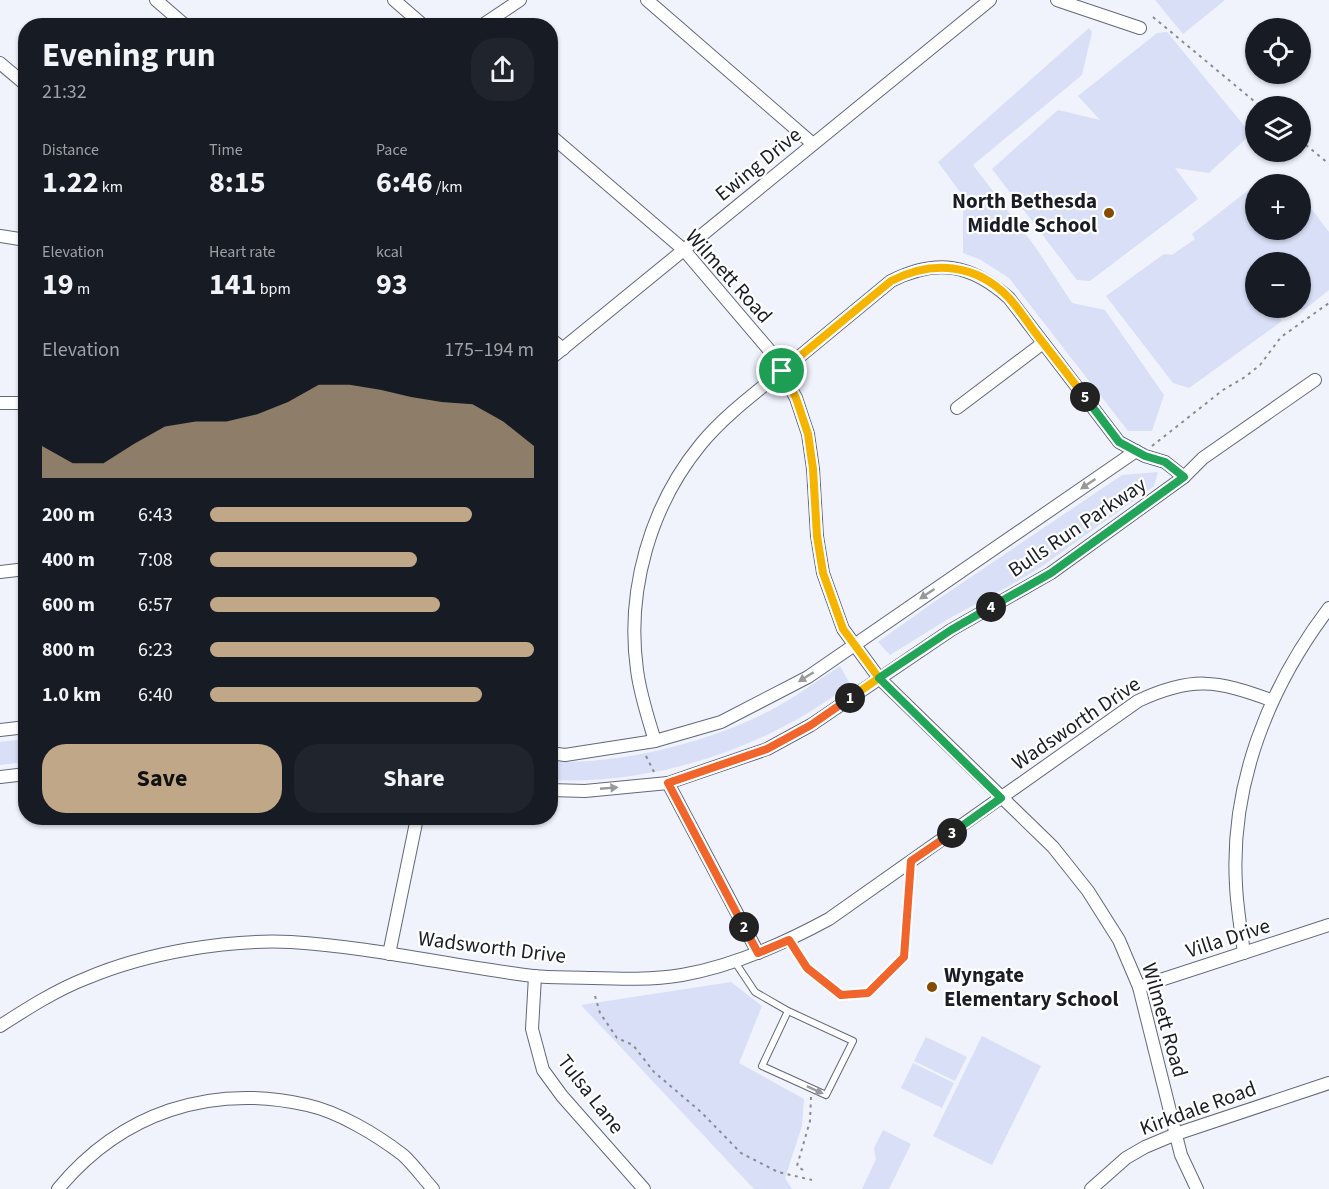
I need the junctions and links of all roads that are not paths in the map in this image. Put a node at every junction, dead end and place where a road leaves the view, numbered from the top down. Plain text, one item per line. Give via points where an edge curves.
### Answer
1 (156, 0) edge
2 (394, 0) edge
3 (520, 0) edge
4 (647, 0) edge
5 (990, 0) edge
6 (1057, 0) edge
7 (177, 18) edge
8 (415, 18) edge
9 (493, 18) edge
10 (1140, 28) dead end
11 (0, 63) edge
12 (18, 78) edge
13 (558, 142) edge
14 (813, 144) junction
15 (0, 236) edge
16 (18, 239) edge
17 (684, 250) junction
18 (1044, 343) junction
19 (558, 345) edge
20 (563, 349) junction
21 (558, 353) edge
22 (782, 371) junction
23 (1315, 380) dead end
24 (0, 403) edge
25 (18, 403) edge
26 (957, 408) dead end
27 (1141, 453) junction
28 (1184, 477) junction
29 (18, 570) edge
30 (0, 572) edge
31 (1329, 608) edge
32 (854, 644) junction
33 (879, 678) junction
34 (1271, 700) junction
35 (18, 728) edge
36 (0, 729) edge
37 (655, 741) junction
38 (558, 754) edge
39 (18, 775) edge
40 (0, 777) edge
41 (668, 783) junction
42 (558, 790) edge
43 (1001, 798) junction
44 (416, 825) edge
45 (911, 861) junction
46 (1329, 925) edge
47 (789, 940) junction
48 (758, 953) junction
49 (1244, 953) junction
50 (389, 954) junction
51 (735, 962) junction
52 (535, 976) junction
53 (1139, 987) junction
54 (788, 1011) junction
55 (0, 1026) edge
56 (1329, 1083) edge
57 (1176, 1134) junction
58 (58, 1189) edge
59 (433, 1189) edge
60 (644, 1189) edge
61 (1091, 1189) edge
62 (1197, 1189) edge

1 - 7 street
2 - 8 street
3 - 9 street
4 - 14 street
5 - 14 street, Ewing Drive
6 - 10 street
11 - 12 street
13 - 17 street, Wilmett Road
14 - 17 street, Ewing Drive
15 - 16 street
17 - 20 street, Ewing Drive
17 - 22 street, Wilmett Road via 770,351
18 - 22 street via 992,282 963,269 940,267 910,272 891,281
18 - 26 street
18 - 27 street via 1119,442
19 - 20 street
20 - 21 street, Ewing Drive
22 - 32 street, Wilmett Road via 808,434 823,573 843,629
22 - 37 street via 730,413 700,445 672,487 643,557 634,642 642,698
23 - 28 street, Bulls Run Parkway via 1203,458
24 - 25 street
27 - 28 street via 1165,462
27 -> 32 street, Bulls Run Parkway
28 - 33 street, Bulls Run Parkway via 1051,573 951,630
29 - 30 street
31 - 34 street via 1295,655
32 - 33 street, Wilmett Road
32 -> 37 street, Bulls Run Parkway via 808,677 722,722
33 - 41 street, Bulls Run Parkway via 811,725 767,749
33 - 43 street, Wilmett Road
34 - 43 street, Wadsworth Drive via 1215,683 1164,689 1138,701
34 - 49 street via 1250,758 1238,822 1236,884
35 - 36 street
37 - 38 street, Bulls Run Parkway
39 - 40 street
42 -> 41 street, Bulls Run Parkway
41 - 48 street
43 - 45 street, Wadsworth Drive
43 - 53 street, Wilmett Road via 1053,847 1088,891 1119,940
44 - 50 street
45 - 47 street, Wadsworth Drive via 829,919
45 - 47 lane via 904,957 868,993 841,995 807,968
46 - 49 street, Villa Drive
47 - 48 street, Wadsworth Drive
48 - 51 street, Wadsworth Drive
49 - 53 street, Villa Drive
50 - 52 street, Wadsworth Drive
50 - 55 street, Wadsworth Drive via 290,942 230,944 151,956 87,977
51 - 52 street, Wadsworth Drive via 642,980
51 - 54 lane via 755,992
52 - 60 street, Tulsa Lane via 532,1029 543,1070
53 - 57 street, Wilmett Road
54 -> 54 lane via 762,1066 826,1095 853,1041
56 - 57 street, Kirkdale Road
57 - 61 street, Kirkdale Road via 1126,1158
57 - 62 street, Wilmett Road
58 - 59 street via 77,1166 115,1136 174,1108 219,1098 270,1099 308,1105 354,1123 404,1156

